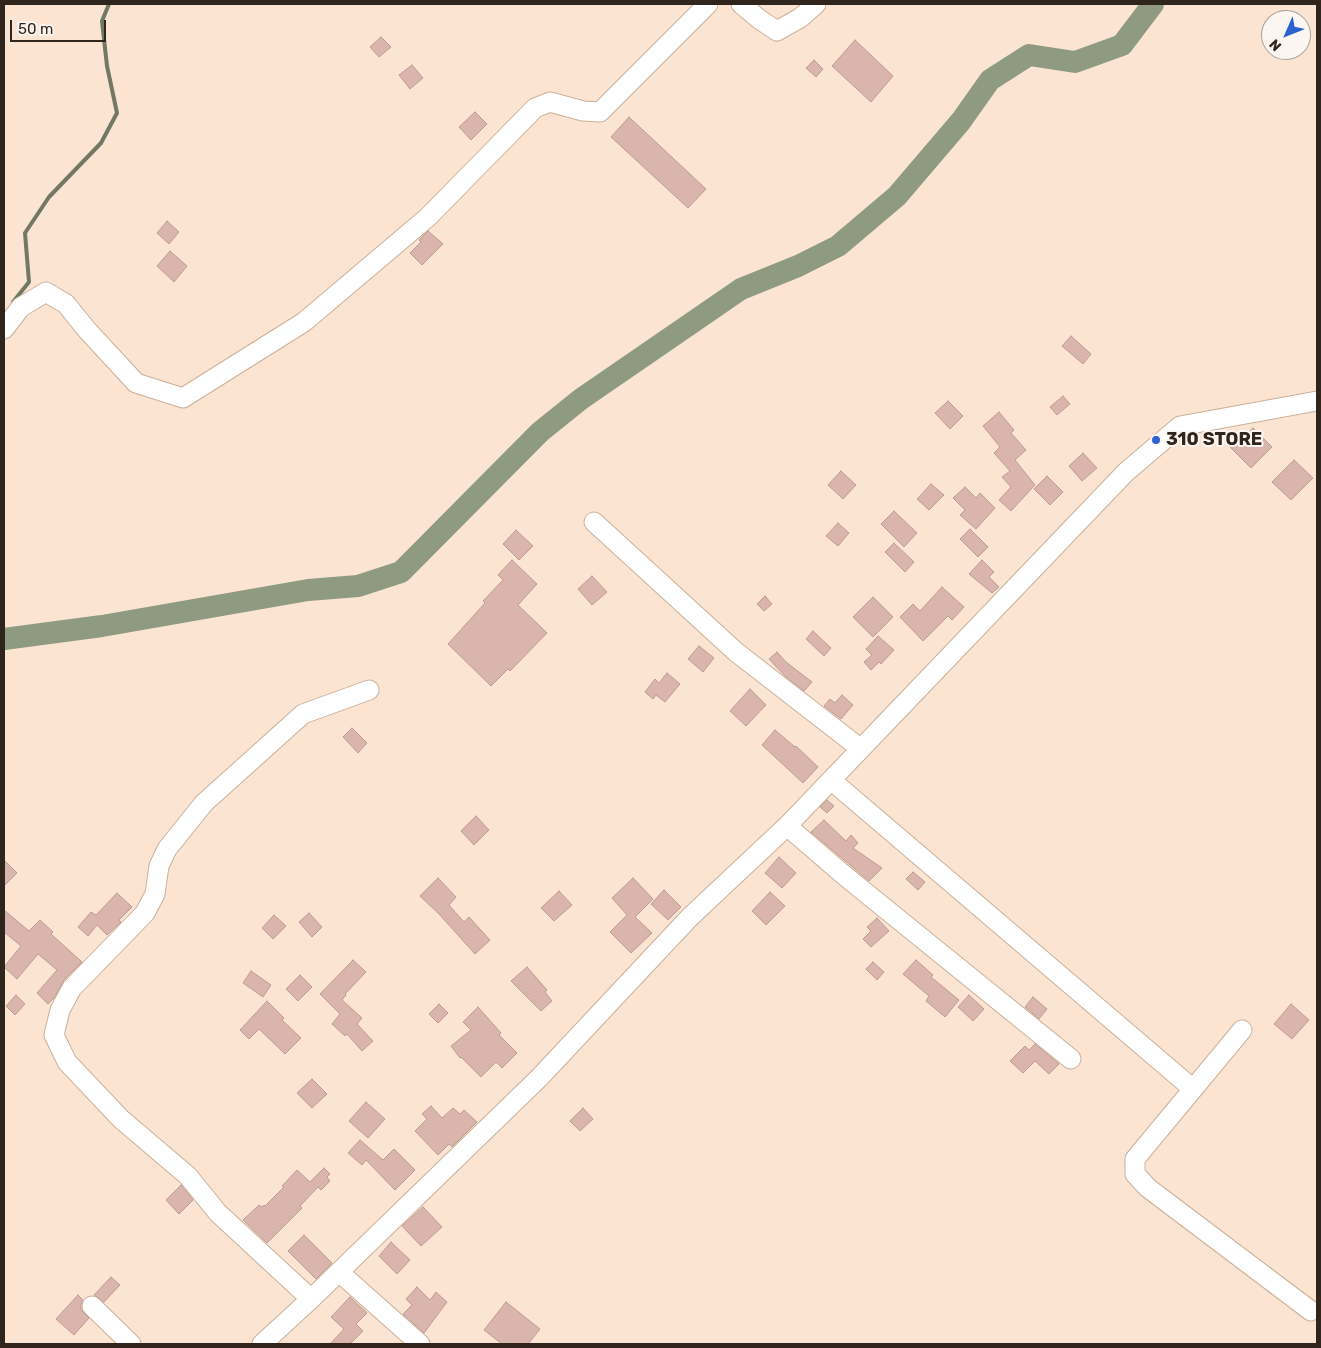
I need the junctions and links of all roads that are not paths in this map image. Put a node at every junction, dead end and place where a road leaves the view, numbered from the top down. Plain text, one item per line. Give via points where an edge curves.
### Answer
1 (708, 4) edge
2 (741, 4) edge
3 (816, 4) edge
4 (4, 329) edge
5 (1317, 401) edge
6 (594, 522) dead end
7 (369, 690) dead end
8 (861, 749) junction
9 (832, 780) junction
10 (787, 826) junction
11 (1242, 1030) dead end
12 (1072, 1059) dead end
13 (1193, 1089) junction
14 (339, 1272) junction
15 (311, 1299) junction
16 (92, 1306) dead end
17 (1311, 1311) dead end
18 (131, 1344) edge
19 (262, 1344) edge
20 (420, 1344) edge

1 - 4 street via 600,112 550,102 535,108 428,217 304,322 183,398 136,383 66,304 46,292 21,307
2 - 3 street via 777,31
5 - 8 street via 1180,426 1126,472
6 - 8 street via 736,652
7 - 15 street via 303,714 204,804 167,849 159,866 155,894 145,912 72,988 60,1010 54,1035 67,1062 121,1119 188,1176 218,1213
8 - 9 street
9 - 10 street
9 - 13 street
10 - 12 street
10 - 14 street via 690,916 539,1078
11 - 13 street
13 - 17 street via 1135,1159 1135,1174 1148,1188
14 - 15 street
14 - 20 street
15 - 19 street
16 - 18 street

